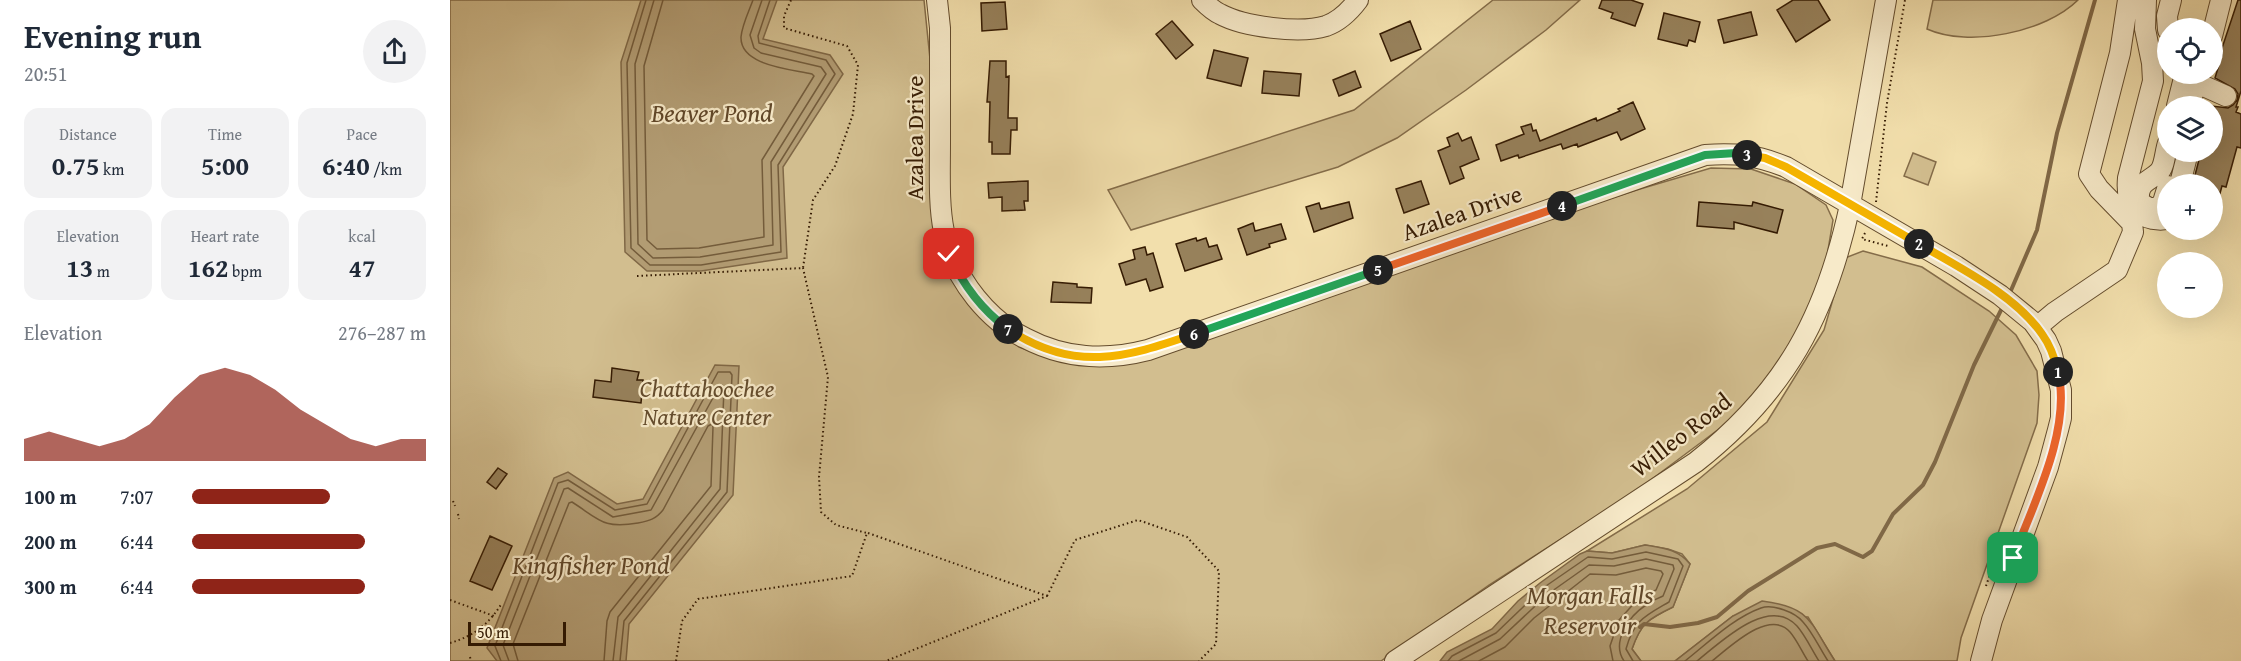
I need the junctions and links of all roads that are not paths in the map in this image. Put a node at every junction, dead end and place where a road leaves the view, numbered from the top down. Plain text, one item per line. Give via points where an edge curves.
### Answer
1 (937, 0) edge
2 (1202, 0) edge
3 (1358, 0) edge
4 (1886, 0) edge
5 (2128, 0) edge
6 (2145, 0) edge
7 (2171, 0) edge
8 (2221, 0) edge
9 (2167, 18) edge
10 (2216, 18) edge
11 (2208, 84) edge
12 (2234, 97) edge
13 (2163, 162) edge
14 (1851, 205) junction
15 (2157, 208) edge
16 (2157, 220) edge
17 (2037, 327) junction
18 (1395, 661) edge
19 (1981, 661) edge

1 - 14 street, Azalea Drive via 940,209 949,254 967,287 992,315 1019,336 1066,354 1108,358 1148,350 1705,155 1736,153 1765,158
2 - 3 street via 1219,14 1239,21 1313,29 1341,18
4 - 14 street, Willeo Road
5 - 17 street via 2120,53 2089,174 2098,189 2132,223 2133,232 2117,270
6 - 16 street via 2153,81 2127,192 2137,213
7 - 9 street
8 - 10 street
11 - 12 street
13 - 15 street via 2144,182 2138,197 2149,208
14 - 17 street, Azalea Drive via 1956,266 2007,300
14 - 18 street, Willeo Road via 1808,331 1774,386 1739,424 1674,477
17 - 19 street, Azalea Drive via 2059,376 2061,418

